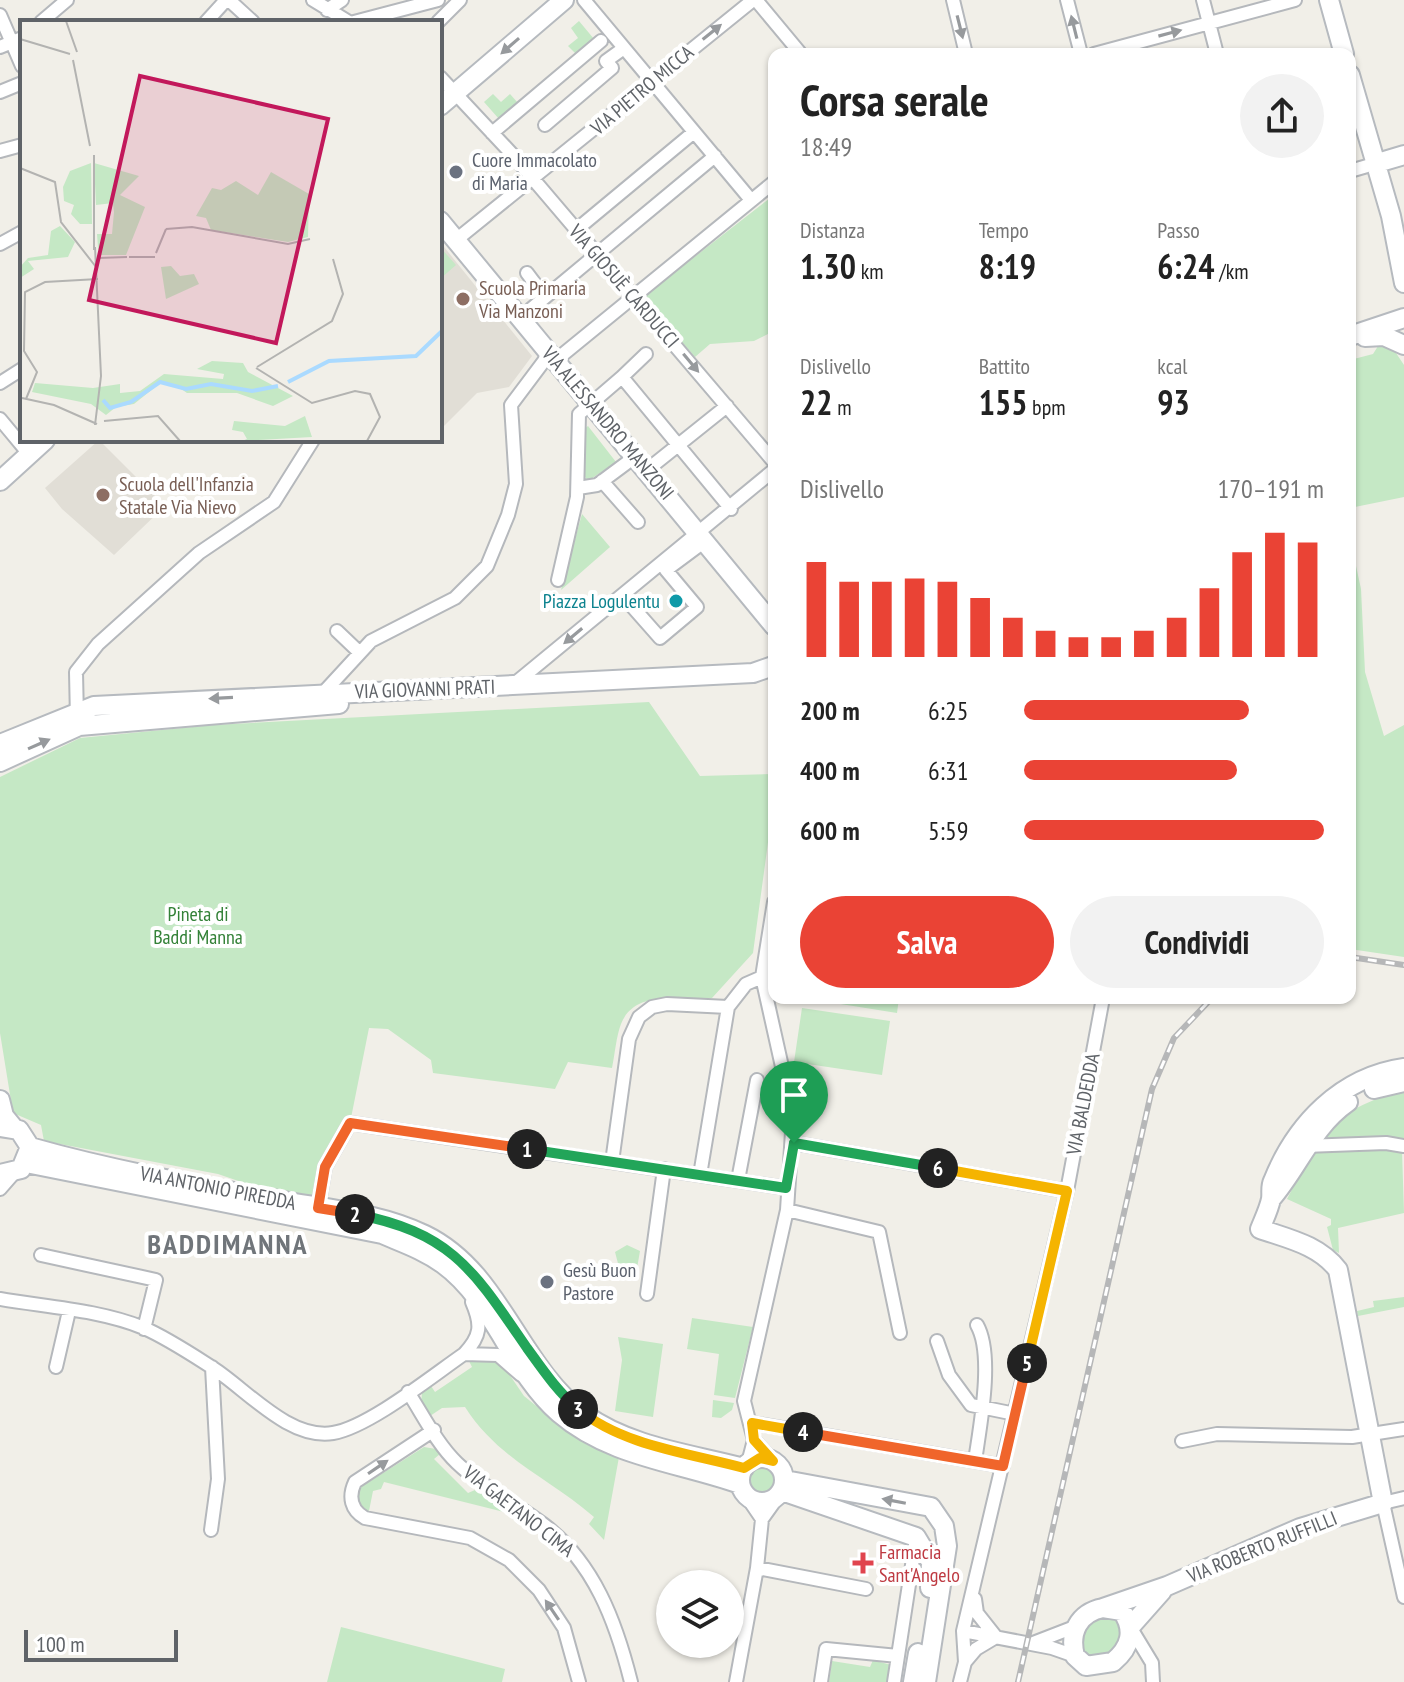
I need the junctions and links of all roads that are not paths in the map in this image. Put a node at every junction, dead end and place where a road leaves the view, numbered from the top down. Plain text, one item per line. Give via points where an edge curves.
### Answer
1 (67, 0) edge
2 (228, 0) edge
3 (313, 0) edge
4 (342, 0) edge
5 (438, 0) edge
6 (460, 0) edge
7 (564, 0) edge
8 (584, 0) edge
9 (754, 0) edge
10 (953, 0) edge
11 (1067, 0) edge
12 (1203, 0) edge
13 (1295, 0) edge
14 (1329, 0) edge
15 (327, 10) junction
16 (0, 15) edge
17 (43, 20) edge
18 (208, 20) edge
19 (251, 20) edge
20 (348, 20) edge
21 (360, 20) edge
22 (440, 20) edge
23 (1209, 22) junction
24 (601, 41) dead end
25 (11, 43) edge
26 (624, 48) junction
27 (796, 48) edge
28 (965, 48) edge
29 (1079, 48) edge
30 (1116, 48) edge
31 (1216, 48) edge
32 (1342, 48) edge
33 (20, 62) edge
34 (442, 79) edge
35 (651, 81) junction
36 (20, 84) edge
37 (0, 92) edge
38 (457, 92) junction
39 (1356, 97) edge
40 (442, 104) edge
41 (545, 125) dead end
42 (694, 132) junction
43 (492, 133) junction
44 (20, 146) edge
45 (0, 151) edge
46 (1404, 155) edge
47 (715, 156) junction
48 (1374, 164) junction
49 (1356, 169) edge
50 (532, 179) junction
51 (768, 187) edge
52 (751, 200) junction
53 (1391, 216) junction
54 (442, 223) edge
55 (20, 226) edge
56 (576, 230) junction
57 (20, 233) edge
58 (0, 234) edge
59 (1404, 238) edge
60 (456, 240) junction
61 (0, 244) edge
62 (597, 254) junction
63 (527, 273) dead end
64 (1404, 283) edge
65 (634, 296) junction
66 (545, 297) junction
67 (531, 309) dead end
68 (1404, 318) edge
69 (1404, 325) edge
70 (1356, 334) edge
71 (1356, 336) edge
72 (1404, 344) edge
73 (646, 354) dead end
74 (553, 356) junction
75 (20, 370) edge
76 (622, 377) junction
77 (0, 383) edge
78 (592, 403) junction
79 (727, 406) junction
80 (0, 419) edge
81 (43, 442) edge
82 (312, 442) edge
83 (678, 445) junction
84 (29, 454) junction
85 (768, 455) edge
86 (641, 463) junction
87 (768, 475) edge
88 (0, 481) edge
89 (602, 481) junction
90 (578, 488) junction
91 (731, 509) junction
92 (638, 522) dead end
93 (702, 537) junction
94 (558, 580) dead end
95 (630, 604) dead end
96 (768, 612) edge
97 (337, 631) dead end
98 (359, 652) junction
99 (768, 667) edge
100 (768, 681) edge
101 (513, 685) junction
102 (324, 692) junction
103 (77, 718) junction
104 (0, 744) edge
105 (0, 762) edge
106 (768, 940) edge
107 (762, 977) junction
108 (768, 1004) edge
109 (768, 1004) edge
110 (1102, 1004) edge
111 (728, 1007) junction
112 (1404, 1068) edge
113 (757, 1080) dead end
114 (1404, 1082) edge
115 (0, 1100) edge
116 (7, 1127) edge
117 (794, 1143) junction
118 (1305, 1146) junction
119 (1404, 1146) edge
120 (612, 1162) junction
121 (17, 1164) edge
122 (664, 1169) junction
123 (700, 1175) junction
124 (738, 1180) junction
125 (786, 1188) junction
126 (0, 1189) edge
127 (1067, 1191) junction
128 (1271, 1199) junction
129 (318, 1208) junction
130 (787, 1210) junction
131 (41, 1255) dead end
132 (467, 1287) junction
133 (647, 1294) dead end
134 (0, 1299) edge
135 (69, 1311) junction
136 (977, 1325) dead end
137 (144, 1329) junction
138 (900, 1333) dead end
139 (937, 1341) dead end
140 (464, 1354) junction
141 (56, 1367) dead end
142 (212, 1367) junction
143 (531, 1384) junction
144 (408, 1392) junction
145 (981, 1407) junction
146 (1015, 1414) junction
147 (752, 1423) junction
148 (1404, 1429) edge
149 (434, 1430) junction
150 (1370, 1432) junction
151 (754, 1440) junction
152 (1182, 1441) dead end
153 (773, 1461) junction
154 (975, 1461) junction
155 (1003, 1466) junction
156 (745, 1478) junction
157 (781, 1490) junction
158 (1404, 1498) edge
159 (1383, 1503) junction
160 (762, 1519) junction
161 (211, 1530) dead end
162 (916, 1537) junction
163 (757, 1568) junction
164 (1167, 1586) junction
165 (866, 1589) dead end
166 (974, 1592) junction
167 (1404, 1597) edge
168 (1103, 1608) junction
169 (1077, 1626) junction
170 (1131, 1628) junction
171 (963, 1631) junction
172 (996, 1637) junction
173 (1030, 1644) junction
174 (898, 1656) junction
175 (1117, 1658) junction
176 (965, 1662) junction
177 (1152, 1663) junction
178 (1082, 1668) edge
179 (579, 1682) edge
180 (631, 1682) edge
181 (736, 1682) edge
182 (821, 1682) edge
183 (894, 1682) edge
184 (913, 1682) edge
185 (926, 1682) edge
186 (960, 1682) edge
187 (1099, 1682) edge
188 (1153, 1682) edge

1 - 17 street
2 - 18 street
2 - 19 street
3 - 15 street
4 - 15 street
5 - 21 street
6 - 22 street
7 -> 38 street
8 - 26 street
9 - 27 street
35 -> 9 street, VIA PIETRO MICCA
10 -> 28 street
29 -> 11 street
12 - 23 street
13 - 23 street
14 - 32 street
15 - 20 street
16 - 25 street
30 -> 23 street
23 - 31 street
24 - 43 street
25 - 33 street
26 - 35 street
26 - 41 street via 606,61 612,68
34 - 38 street, VIA GIOSUÈ CARDUCCI
35 - 42 street
35 - 50 street, VIA PIETRO MICCA
36 - 37 street
38 - 40 street
38 - 43 street, VIA GIOSUÈ CARDUCCI
39 - 48 street
42 - 47 street
42 - 56 street
43 - 50 street, VIA GIOSUÈ CARDUCCI
44 - 45 street
46 - 48 street
47 - 52 street
47 - 62 street
48 - 49 street
48 - 53 street
50 - 56 street, VIA GIOSUÈ CARDUCCI
50 - 60 street, VIA PIETRO MICCA
51 - 52 street
52 - 65 street
53 - 59 street
53 - 64 street
54 - 60 street, VIA ALESSANDRO MANZONI
55 - 58 street
56 - 62 street, VIA GIOSUÈ CARDUCCI
57 - 61 street
60 - 74 street, VIA ALESSANDRO MANZONI
62 - 65 street, VIA GIOSUÈ CARDUCCI
62 - 66 street
63 - 66 street
65 - 74 street
65 -> 79 street, VIA GIOSUÈ CARDUCCI
66 - 67 street
68 - 70 street
69 - 72 street
71 - 72 street via 1384,336
73 - 76 street
74 - 78 street, VIA ALESSANDRO MANZONI
74 - 98 street via 511,405 516,484 487,566 455,598
75 - 77 street
76 - 78 street
76 - 83 street
78 - 86 street, VIA ALESSANDRO MANZONI
78 - 90 street via 579,414
79 - 83 street
79 - 85 street, VIA GIOSUÈ CARDUCCI
80 - 84 street
81 - 84 street
82 - 103 street via 274,502 199,553 98,644 76,672
83 - 86 street
83 - 91 street
84 - 88 street
86 - 89 street
86 - 93 street, VIA ALESSANDRO MANZONI
87 - 91 street
89 - 90 street
89 - 92 street
90 - 94 street
91 - 93 street
93 - 95 street via 666,570 697,607 660,638
93 - 96 street, VIA ALESSANDRO MANZONI
93 -> 101 street
97 - 98 street
98 - 102 street
99 - 101 street, VIA GIOVANNI PRATI via 753,673
100 - 103 street, VIA GIOVANNI PRATI
101 - 102 street, VIA GIOVANNI PRATI
102 -> 103 street, VIA GIOVANNI PRATI via 94,706
103 - 104 street, VIA GIOVANNI PRATI
105 -> 103 street, VIA GIOVANNI PRATI
106 - 107 street
107 - 109 street
107 - 111 street via 746,984
108 - 117 street
110 - 127 street, VIA BALDEDDA
111 - 120 street via 667,1004 639,1017 629,1039
111 - 123 street
112 - 128 street via 1364,1079 1318,1110 1286,1154 1271,1185
113 - 124 street
114 - 118 street via 1354,1098 1325,1120
115 - 116 street
116 - 121 street via 24,1135
117 - 125 street
117 - 127 street
118 - 119 street
118 - 128 street via 1287,1182
120 - 122 street
120 - 129 street via 350,1123 325,1167
121 - 126 street
121 - 129 street, VIA ANTONIO PIREDDA via 149,1175
121 - 132 street, VIA ANTONIO PIREDDA via 382,1234 433,1258
122 - 123 street
122 - 133 street
123 - 124 street
124 - 125 street
125 - 130 street
127 - 146 street, VIA BALDEDDA
128 - 150 street via 1260,1229 1316,1250 1338,1270
129 - 156 street, VIA ANTONIO PIREDDA via 384,1220 426,1235 484,1283 553,1386 584,1414 611,1431
130 - 138 street via 879,1232
130 - 147 street via 744,1401
131 - 137 street via 156,1280
132 - 140 street via 481,1328
132 - 143 street, VIA ANTONIO PIREDDA
134 - 135 street
135 - 137 street
135 - 141 street
136 - 145 street via 983,1335
137 - 142 street
139 - 145 street via 949,1375 971,1405
140 - 143 street via 498,1355
140 - 144 street
142 - 144 street via 288,1422 313,1433 334,1433 361,1422
142 - 161 street via 218,1479
143 - 156 street, VIA ANTONIO PIREDDA via 560,1414 602,1442
144 - 149 street, VIA GAETANO CIMA
145 - 146 street
145 - 154 street
146 - 155 street, VIA BALDEDDA
147 - 151 street
147 - 154 street
148 - 150 street
179 -> 149 street via 564,1628 539,1590 509,1560 470,1538 365,1518 355,1510 355,1482
149 - 180 street, VIA GAETANO CIMA via 455,1461 573,1549 588,1568 623,1648
150 - 152 street via 1317,1438 1217,1434
150 - 159 street
151 - 153 street
151 - 156 street
153 - 156 street via 760,1458
153 - 157 street via 782,1469
154 - 155 street
155 - 166 street, VIA BALDEDDA
156 - 157 street via 759,1503
156 - 160 street
157 - 160 street
157 - 162 street
185 -> 157 street via 947,1546 944,1526 931,1507
158 - 159 street, VIA ROBERTO RUFFILLI
159 - 164 street, VIA ROBERTO RUFFILLI via 1300,1528
159 - 167 street
160 - 163 street
162 - 174 street
162 - 184 street via 932,1574
163 - 165 street
163 - 181 street
164 - 168 street, VIA ROBERTO RUFFILLI
164 - 170 street, VIA ROBERTO RUFFILLI
166 - 171 street, VIA BALDEDDA
166 - 172 street via 977,1613
168 - 169 street via 1088,1613
168 - 170 street via 1122,1611
169 - 173 street
169 - 178 street via 1072,1640
170 - 175 street
170 - 177 street
171 - 172 street
171 - 176 street, VIA BALDEDDA
172 - 173 street
172 - 176 street
173 - 178 street
174 - 182 street via 826,1649
174 - 183 street
175 - 177 street via 1137,1654
175 - 178 street
175 - 187 street
176 - 186 street, VIA BALDEDDA
177 - 188 street

